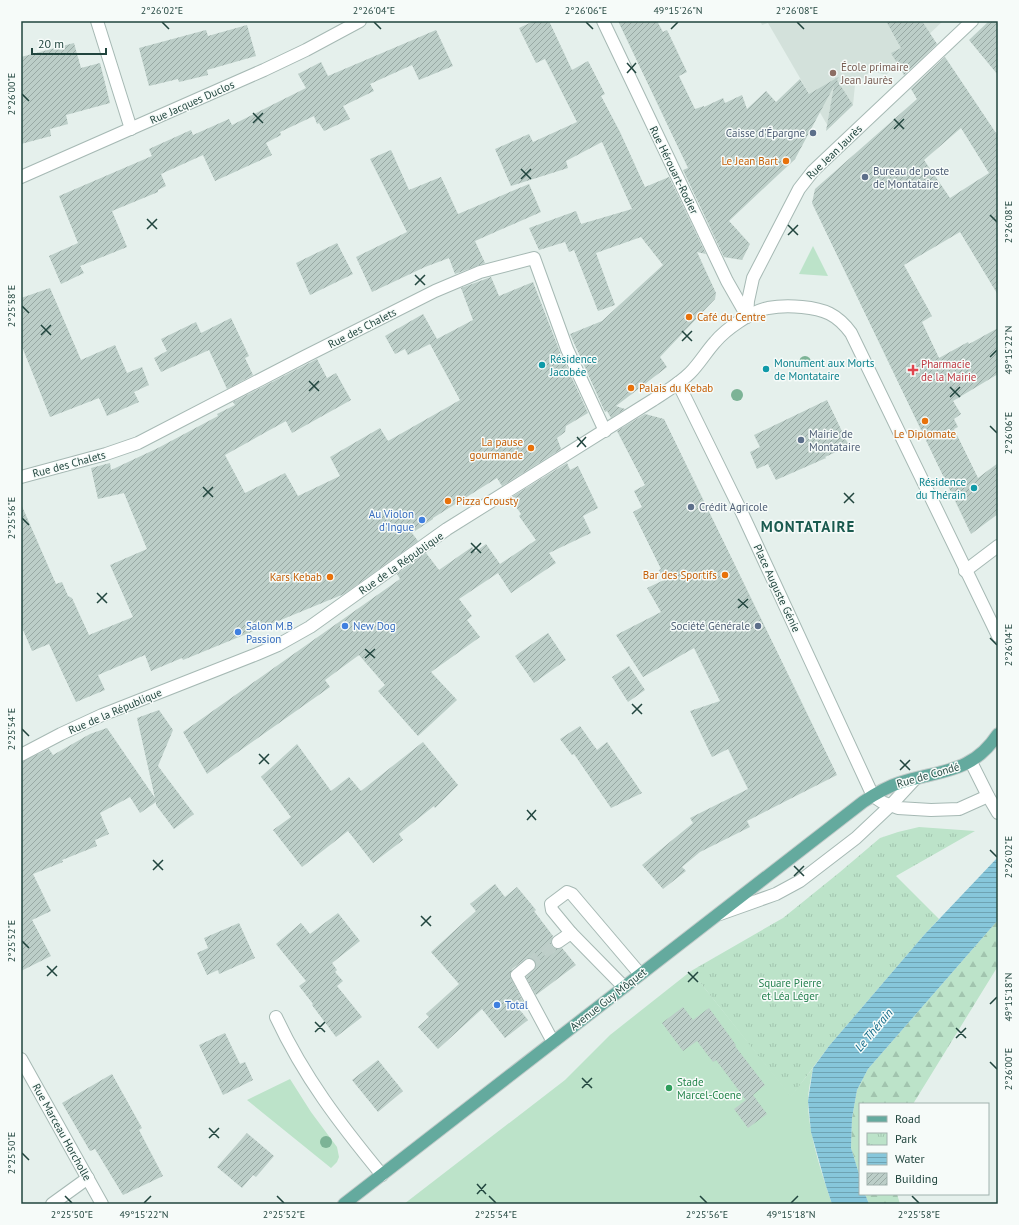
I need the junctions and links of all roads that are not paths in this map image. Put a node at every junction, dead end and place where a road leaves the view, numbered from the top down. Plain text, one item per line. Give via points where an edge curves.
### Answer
1 (97, 21) edge
2 (360, 21) edge
3 (603, 21) edge
4 (972, 21) edge
5 (131, 129) junction
6 (21, 177) edge
7 (748, 317) junction
8 (678, 383) junction
9 (605, 431) junction
10 (21, 477) edge
11 (998, 546) edge
12 (965, 571) junction
13 (998, 636) edge
14 (998, 734) edge
15 (21, 755) edge
16 (971, 762) junction
17 (915, 779) junction
18 (873, 796) junction
19 (988, 796) junction
20 (890, 806) junction
21 (998, 813) edge
22 (718, 914) junction
23 (571, 933) junction
24 (558, 942) tunnel mouth
25 (529, 965) tunnel mouth
26 (640, 974) junction
27 (624, 987) junction
28 (276, 1017) dead end
29 (553, 1042) junction
30 (21, 1059) edge
31 (382, 1175) junction
32 (88, 1178) junction
33 (52, 1204) edge
34 (102, 1204) edge
35 (344, 1204) edge

1 - 5 street
2 - 5 street, Rue Jacques Duclos via 284,61
3 - 7 street, Rue Hérouart-Rodier via 727,281
4 - 7 street, Rue Jean Jaurès via 805,180 753,278 748,301
5 - 6 street, Rue Jacques Duclos
7 - 8 street, Rue de la République via 719,337
7 - 12 street via 769,308 819,309 838,318 851,332
8 - 9 street, Rue de la République
8 - 18 street, Place Auguste Génie via 742,513
9 - 10 street, Rue des Chalets via 567,349 534,258 480,272 435,291 138,443
9 - 15 street, Rue de la République via 448,530 296,635 257,654 102,715
11 - 12 street
12 - 13 street
14 - 16 main road, Rue de Condé
16 - 17 main road, Rue de Condé via 949,771
16 - 19 street
17 - 18 main road, Rue de Condé via 886,788
17 - 20 street
18 - 20 street
18 - 22 main road, Avenue Guy Môquet
19 - 20 street via 959,809 905,809
19 - 21 street
20 - 22 street via 856,838 800,881 776,894
22 - 26 main road, Avenue Guy Môquet
23 - 24 street
23 - 26 street via 552,910 551,904 567,892 572,894
23 - 27 street
25 - 29 street via 516,975
26 - 27 main road, Avenue Guy Môquet
27 - 29 main road, Avenue Guy Môquet
28 - 31 street via 320,1096
29 - 31 main road, Avenue Guy Môquet
30 - 32 street, Rue Marceau Horcholle
31 - 35 main road, Avenue Guy Môquet
32 - 33 street
32 - 34 street, Rue Marceau Horcholle

